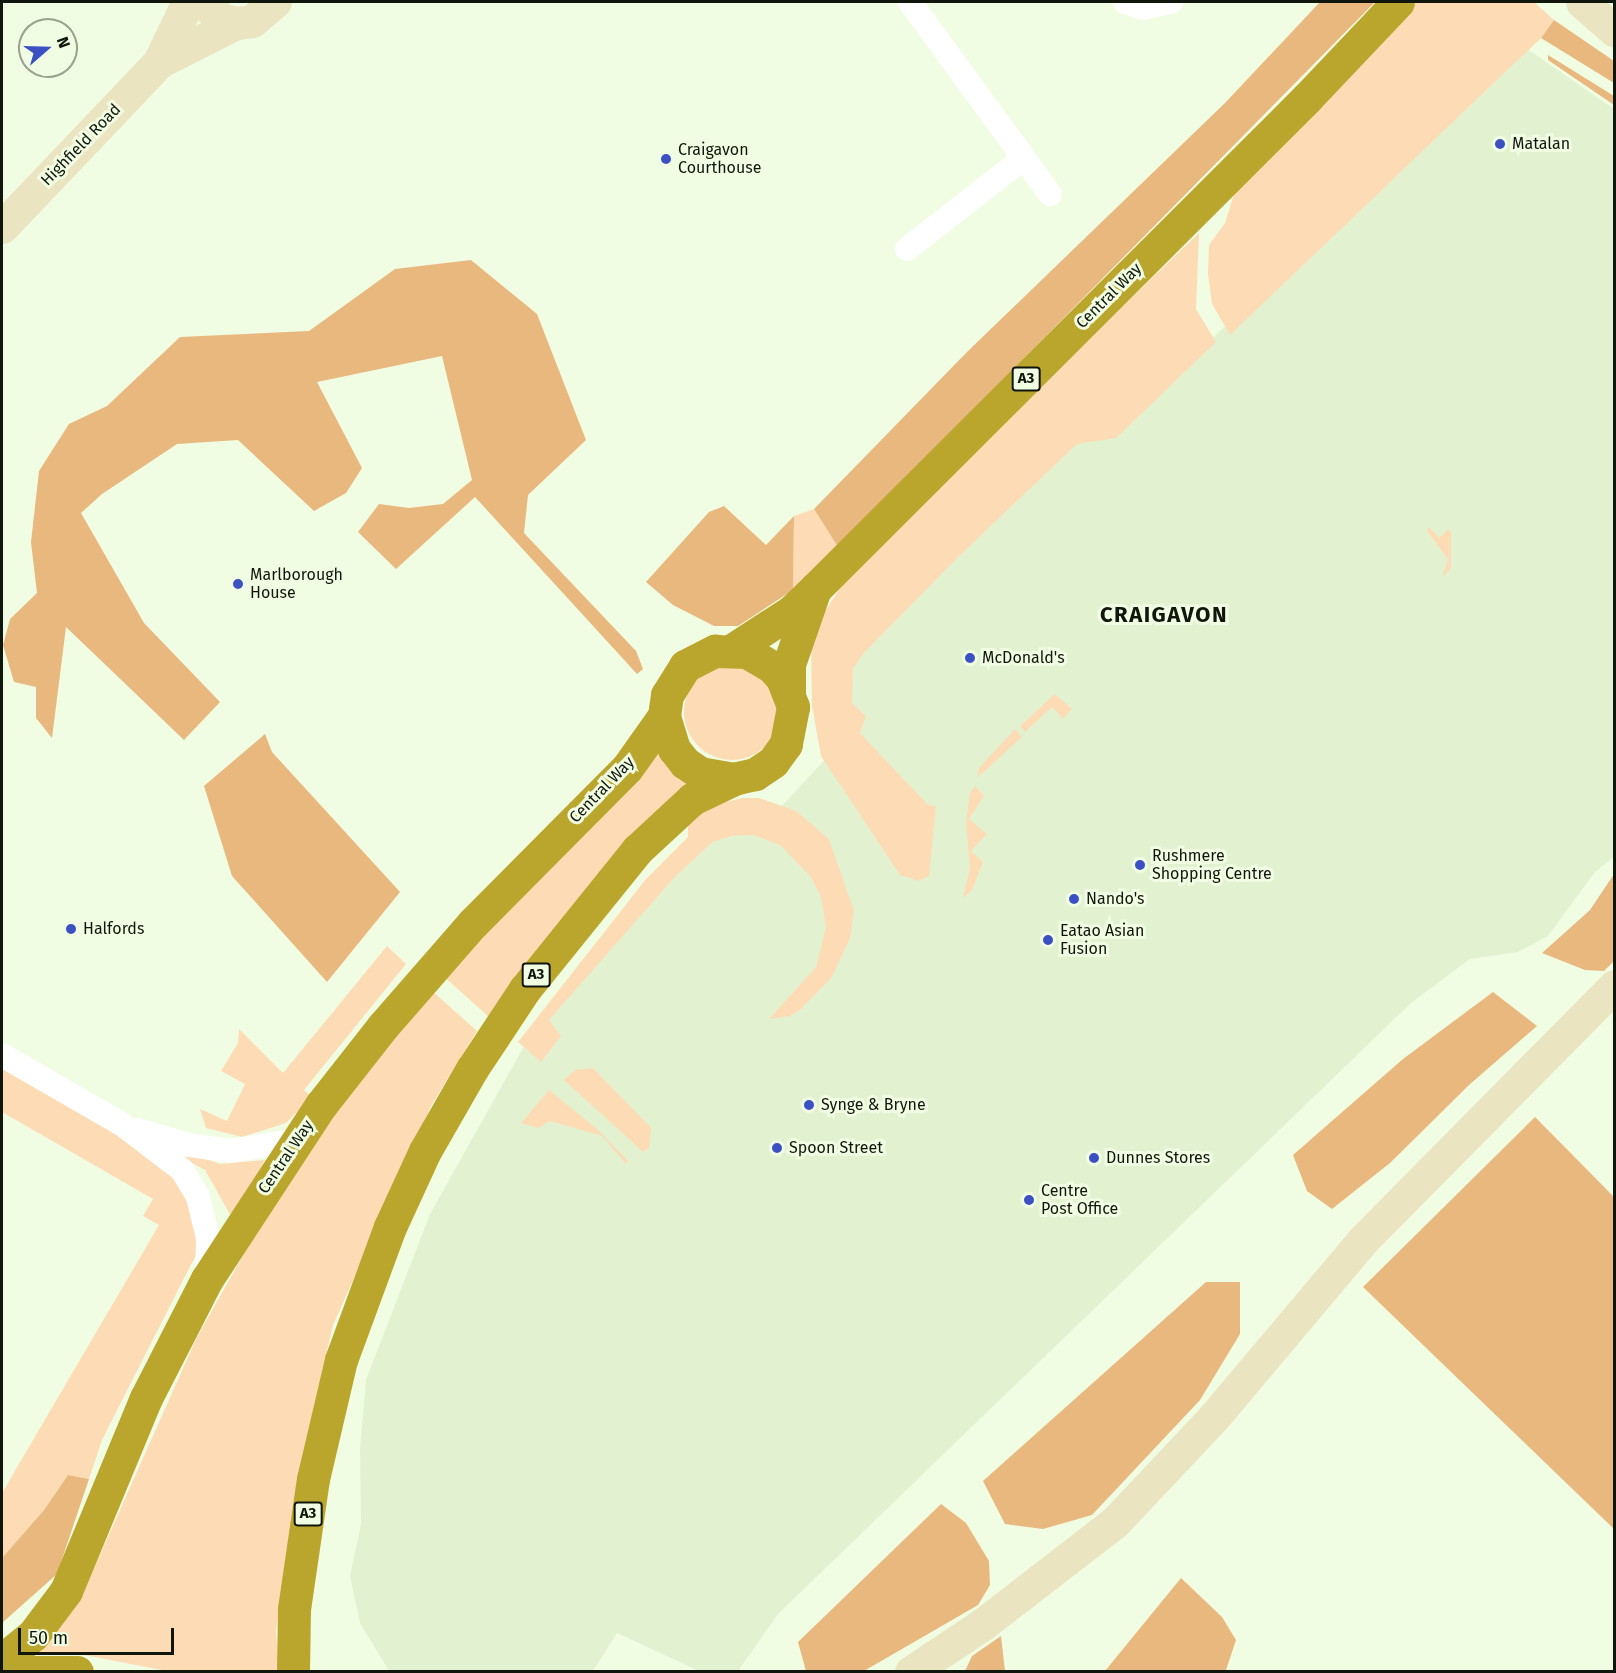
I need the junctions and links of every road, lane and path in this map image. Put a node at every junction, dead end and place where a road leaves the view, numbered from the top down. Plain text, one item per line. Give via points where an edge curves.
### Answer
1 (188, 2) edge
2 (202, 2) edge
3 (275, 2) edge
4 (910, 2) edge
5 (1125, 2) edge
6 (1171, 2) edge
7 (1398, 2) edge
8 (1582, 2) edge
9 (236, 23) junction
10 (1614, 30) edge
11 (159, 62) junction
12 (1024, 158) junction
13 (1050, 194) dead end
14 (2, 227) edge
15 (907, 249) dead end
16 (816, 588) junction
17 (732, 650) junction
18 (789, 691) junction
19 (664, 716) junction
20 (734, 779) junction
21 (1614, 987) edge
22 (2, 1055) edge
23 (123, 1125) junction
24 (297, 1140) junction
25 (207, 1279) junction
26 (2, 1659) edge
27 (9, 1671) edge
28 (77, 1671) edge
29 (292, 1671) edge
30 (911, 1671) edge

1 - 11 street, Highfield Road
2 - 9 street via 220,19
3 - 9 street, Highfield Road via 252,21
4 - 12 street
5 - 6 street via 1142,8
7 - 16 highway, Central Way / A3 via 1307,98
8 - 10 street
9 - 11 street, Highfield Road
11 - 14 street, Highfield Road
12 - 13 street
12 - 15 street
16 - 17 highway, Central Way / A3 via 792,611
16 - 18 highway, Central Way / A3 via 789,664
17 - 18 highway, A3 via 760,658 782,678
17 - 19 highway, A3 via 699,657 685,666 667,695
18 - 20 highway, A3 via 793,723 786,744 764,768
19 - 20 highway, A3 via 670,741 685,763 708,776
19 - 24 highway, Central Way / A3 via 627,768 422,979
20 - 29 highway, A3 via 692,799 637,850 525,989 472,1069 425,1151 390,1227 341,1360 314,1479 294,1609
21 - 30 street via 1364,1240 1214,1417 1114,1522 983,1624
22 - 23 street
23 - 24 street via 189,1145 230,1151
23 - 25 street via 182,1170 198,1197 208,1238
24 - 25 highway, Central Way / A3
25 - 26 highway, Central Way / A3 via 146,1398 66,1591 33,1635
27 - 28 highway

